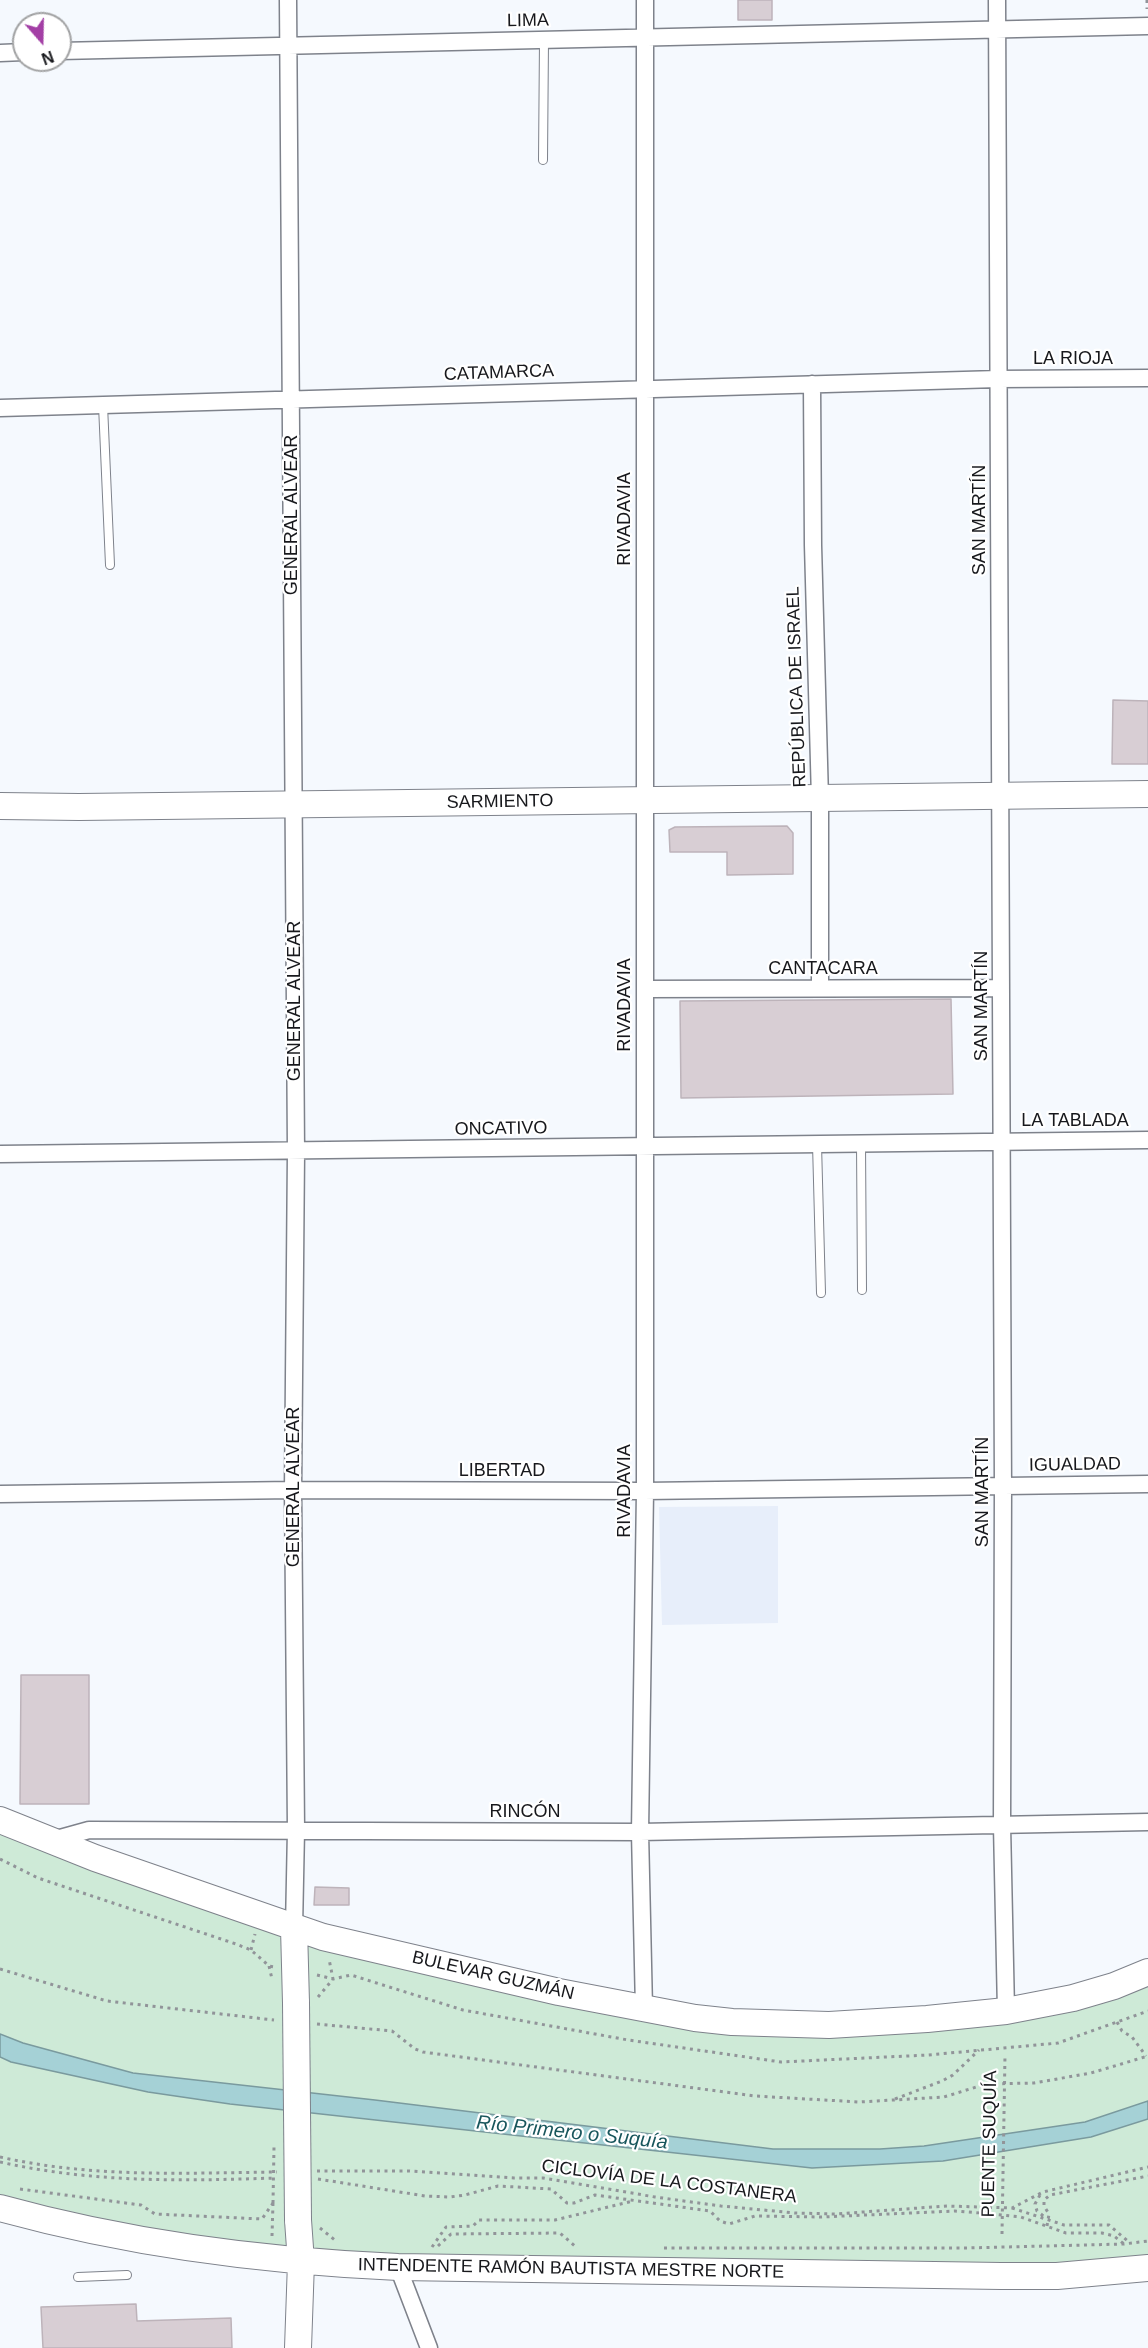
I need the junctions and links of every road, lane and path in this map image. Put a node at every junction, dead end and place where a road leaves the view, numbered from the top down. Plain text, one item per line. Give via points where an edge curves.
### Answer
1 (288, 0) edge
2 (645, 0) edge
3 (998, 0) edge
4 (1148, 26) edge
5 (997, 29) junction
6 (645, 38) junction
7 (544, 40) junction
8 (289, 46) junction
9 (72, 51) edge
10 (543, 160) dead end
11 (1148, 378) edge
12 (998, 379) junction
13 (812, 384) junction
14 (645, 388) junction
15 (291, 398) junction
16 (103, 405) junction
17 (0, 408) edge
18 (110, 565) dead end
19 (1148, 794) edge
20 (1000, 797) junction
21 (820, 799) junction
22 (645, 801) junction
23 (294, 805) junction
24 (0, 806) edge
25 (820, 988) junction
26 (1001, 988) junction
27 (645, 989) junction
28 (1148, 1140) edge
29 (1002, 1141) junction
30 (861, 1143) junction
31 (817, 1144) junction
32 (645, 1146) junction
33 (296, 1152) junction
34 (0, 1154) edge
35 (862, 1290) dead end
36 (821, 1293) dead end
37 (1148, 1484) edge
38 (1003, 1486) junction
39 (293, 1490) junction
40 (645, 1491) junction
41 (0, 1494) edge
42 (0, 1820) edge
43 (1148, 1822) edge
44 (1002, 1825) junction
45 (296, 1830) junction
46 (640, 1832) junction
47 (49, 1840) junction
48 (294, 1928) junction
49 (323, 1937) junction
50 (0, 1969) edge
51 (1148, 1972) edge
52 (305, 2002) junction
53 (644, 2009) junction
54 (1006, 2011) junction
55 (276, 2020) dead end
56 (1117, 2022) dead end
57 (310, 2024) dead end
58 (979, 2050) dead end
59 (1005, 2055) dead end
60 (1147, 2057) edge
61 (891, 2101) junction
62 (0, 2157) edge
63 (0, 2162) edge
64 (1148, 2167) edge
65 (285, 2171) dead end
66 (309, 2171) dead end
67 (1148, 2176) edge
68 (308, 2177) dead end
69 (284, 2178) dead end
70 (1043, 2192) junction
71 (5, 2198) edge
72 (655, 2198) junction
73 (637, 2201) junction
74 (1012, 2208) junction
75 (296, 2212) junction
76 (1048, 2220) junction
77 (1047, 2226) junction
78 (1002, 2234) dead end
79 (336, 2241) dead end
80 (1148, 2241) edge
81 (1131, 2243) junction
82 (1124, 2244) junction
83 (433, 2246) junction
84 (587, 2248) dead end
85 (656, 2248) dead end
86 (271, 2259) junction
87 (1142, 2259) edge
88 (413, 2260) junction
89 (301, 2262) junction
90 (127, 2275) dead end
91 (78, 2277) dead end
92 (298, 2348) edge
93 (429, 2348) edge

1 - 8 street, GENERAL ALVEAR
2 - 6 street, RIVADAVIA
3 - 5 street, SAN MARTÍN
4 - 5 street, LIMA
5 - 6 street, LIMA
5 - 12 street, SAN MARTÍN
6 - 7 street, LIMA
6 - 14 street, RIVADAVIA
7 - 8 street, LIMA
7 - 10 lane
8 - 9 street, LIMA
8 - 15 street, GENERAL ALVEAR
11 - 12 street, LA RIOJA
12 - 13 street, CATAMARCA
12 - 20 street, SAN MARTÍN
13 - 14 street, CATAMARCA
13 - 21 street, REPÚBLICA DE ISRAEL
14 - 15 street, CATAMARCA
14 - 22 street, RIVADAVIA
15 - 16 street, CATAMARCA
15 - 23 street, GENERAL ALVEAR
16 - 17 street, CATAMARCA
16 - 18 lane
19 - 20 main road, SARMIENTO
20 - 21 main road, SARMIENTO
20 - 26 street, SAN MARTÍN
21 - 22 main road, SARMIENTO
21 - 25 street, REPÚBLICA DE ISRAEL
22 - 23 main road, SARMIENTO
22 - 27 street, RIVADAVIA
23 - 24 main road, SARMIENTO
23 - 33 street, GENERAL ALVEAR
25 - 26 street, CANTACARA
25 - 27 street, CANTACARA
26 - 29 street, SAN MARTÍN
27 - 32 street, RIVADAVIA
28 - 29 street, LA TABLADA
29 - 30 street, ONCATIVO
29 - 38 street, SAN MARTÍN
30 - 31 street, ONCATIVO
30 - 35 lane
31 - 32 street, ONCATIVO
31 - 36 lane
32 - 33 street, ONCATIVO
32 - 40 street, RIVADAVIA
33 - 34 street, ONCATIVO
33 - 39 street, GENERAL ALVEAR
37 - 38 street, IGUALDAD
38 - 40 street, LIBERTAD
38 - 44 street, SAN MARTÍN
39 - 40 street, LIBERTAD
39 - 41 street, LIBERTAD
39 - 45 street, GENERAL ALVEAR
40 - 46 street, RIVADAVIA
42 - 47 main road, BULEVAR GUZMÁN
43 - 44 street, RINCÓN
44 - 46 street, RINCÓN
44 - 54 street, SAN MARTÍN
45 - 46 street, RINCÓN
45 - 47 street, RINCÓN via 89,1830
45 - 48 street, GENERAL ALVEAR
46 - 53 street, RIVADAVIA
47 - 48 main road, BULEVAR GUZMÁN
48 - 49 main road, BULEVAR GUZMÁN
48 - 52 main road, GENERAL ALVEAR
49 - 52 path via 333,1979
49 - 53 main road, BULEVAR GUZMÁN
50 - 55 path via 107,2001
51 - 54 main road, BULEVAR GUZMÁN via 1073,1998
52 - 75 main road, GENERAL ALVEAR, bridge
53 - 54 main road, BULEVAR GUZMÁN via 732,2022 829,2025
56 - 60 path
57 - 61 path via 392,2031 423,2052 755,2096
58 - 61 path via 942,2081
59 - 78 path, PUENTE SUQUÍA, bridge
60 - 61 path via 1034,2083 986,2084 944,2097
62 - 65 path via 117,2174
63 - 69 path via 126,2180
64 - 70 path, CICLOVÍA DE LA COSTANERA
66 - 72 path, CICLOVÍA DE LA COSTANERA via 543,2178
67 - 76 path via 1050,2195 1044,2200
68 - 73 path via 425,2196 465,2195 498,2186 551,2189 567,2203 595,2195
70 - 74 path, CICLOVÍA DE LA COSTANERA
70 - 76 path via 1035,2204
71 - 75 path via 141,2205 155,2214 262,2219
71 - 86 main road, INTENDENTE RAMÓN BAUTISTA MESTRE NORTE via 36,2218 152,2243
72 - 73 path
72 - 74 path, CICLOVÍA DE LA COSTANERA via 795,2213 948,2206
73 - 77 path via 710,2211 729,2224 755,2216 955,2211 1021,2217
73 - 83 path via 567,2218 479,2220 473,2226 447,2227
74 - 76 path
75 - 79 path
75 - 86 path
75 - 89 main road
76 - 77 path
76 - 81 path via 1071,2226 1109,2225
77 - 82 path via 1066,2233 1102,2233
80 - 81 path
81 - 82 path
81 - 87 path
82 - 85 path
83 - 84 path via 451,2234 560,2233 575,2248
83 - 88 path
83 - 88 path
86 - 89 main road, INTENDENTE RAMÓN BAUTISTA MESTRE NORTE
87 - 88 main road, INTENDENTE RAMÓN BAUTISTA MESTRE NORTE via 1046,2276
88 - 89 main road, INTENDENTE RAMÓN BAUTISTA MESTRE NORTE
88 - 93 street
89 - 92 main road
90 - 91 lane

